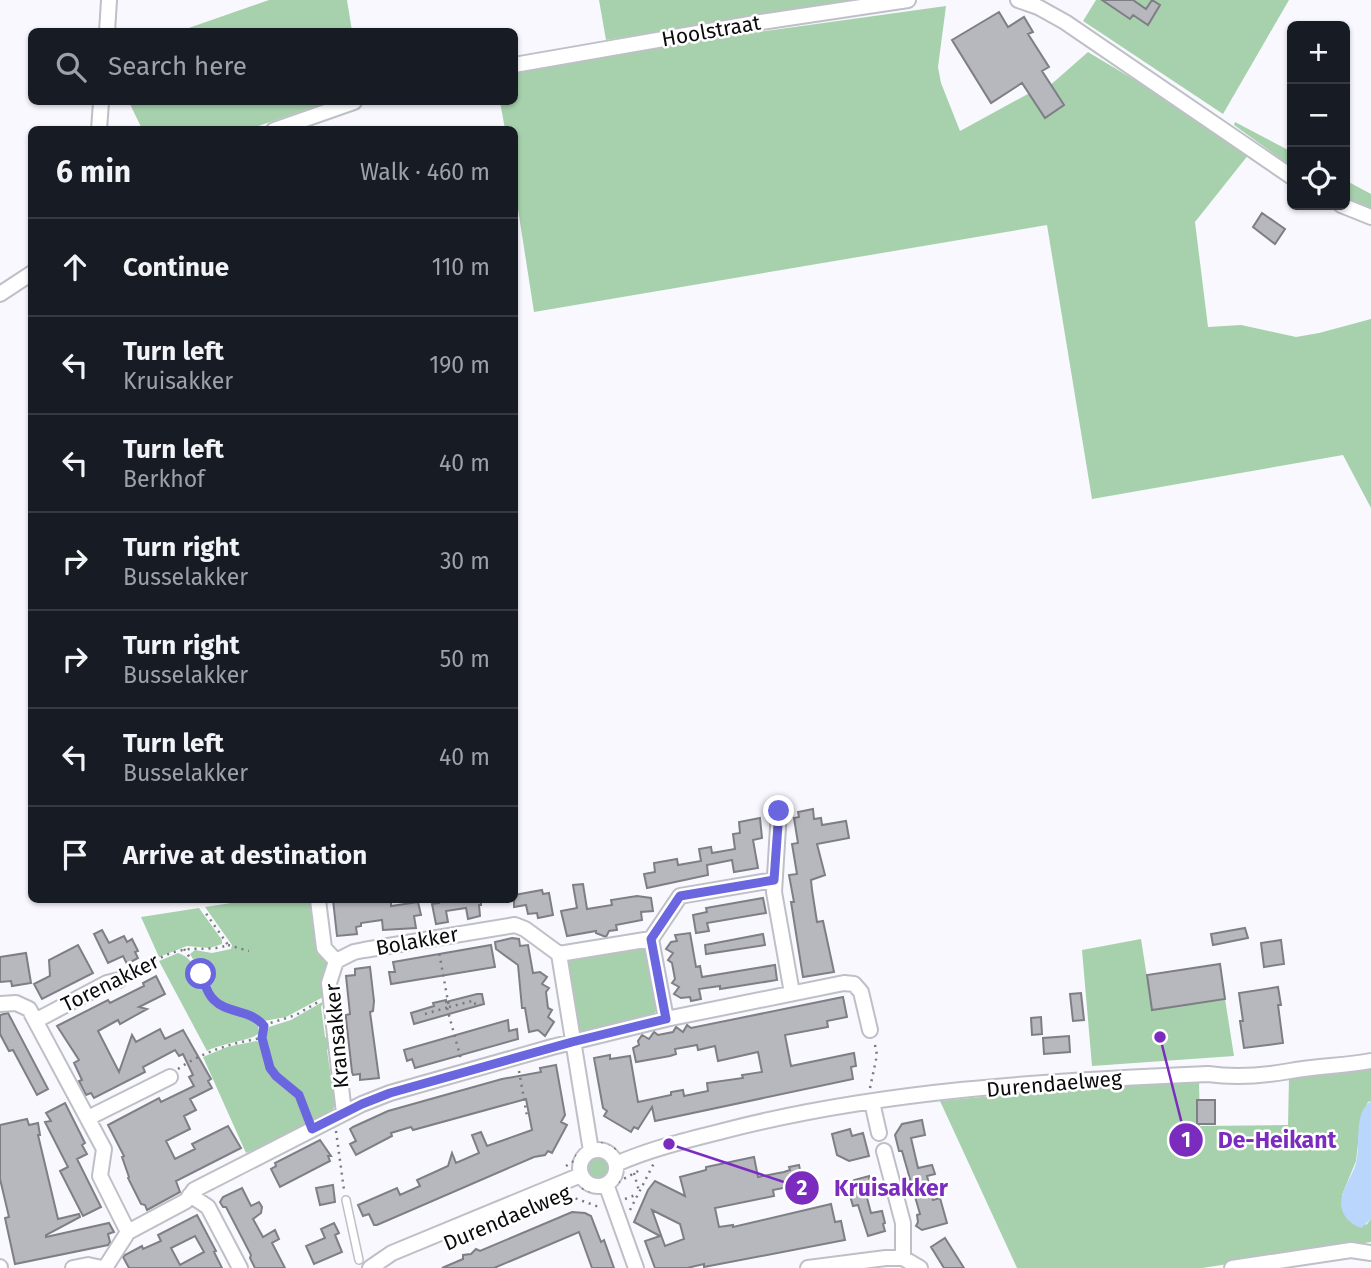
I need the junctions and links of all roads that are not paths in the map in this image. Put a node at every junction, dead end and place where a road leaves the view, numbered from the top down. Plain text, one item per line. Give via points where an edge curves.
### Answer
1 (109, 0) edge
2 (908, 0) edge
3 (1018, 0) edge
4 (107, 28) edge
5 (518, 64) edge
6 (101, 105) edge
7 (345, 105) edge
8 (99, 126) edge
9 (285, 126) edge
10 (1287, 174) edge
11 (1350, 209) edge
12 (1371, 217) edge
13 (28, 276) edge
14 (0, 294) edge
15 (779, 811) dead end
16 (774, 880) junction
17 (318, 903) edge
18 (651, 939) junction
19 (559, 954) junction
20 (336, 961) junction
21 (119, 980) road end
22 (792, 993) junction
23 (0, 1004) edge
24 (666, 1019) junction
25 (37, 1020) junction
26 (870, 1030) road end
27 (572, 1042) junction
28 (1371, 1061) edge
29 (170, 1077) road end
30 (872, 1102) junction
31 (339, 1115) junction
32 (88, 1118) junction
33 (879, 1133) dead end
34 (591, 1151) junction
35 (884, 1151) dead end
36 (616, 1164) junction
37 (581, 1175) junction
38 (607, 1188) junction
39 (190, 1195) junction
40 (346, 1200) road end
41 (128, 1231) junction
42 (1371, 1252) edge
43 (902, 1258) junction
44 (365, 1264) edge
45 (73, 1268) edge
46 (103, 1268) edge
47 (240, 1268) edge
48 (636, 1268) edge
49 (808, 1268) edge
50 (920, 1268) edge
51 (1232, 1268) edge

1 - 4 street
2 - 5 street, Hoolstraat
3 - 10 street via 1066,22
6 - 8 street
7 - 9 street
11 - 12 street
13 - 14 street
15 - 16 street
16 - 18 street via 680,896
16 - 22 street
17 - 20 street via 324,948
18 - 19 street
18 - 24 street
19 - 20 street, Bolakker via 515,925 354,952
19 - 27 street
20 - 31 street, Kransakker via 329,983
21 - 25 street, Torenakker
22 - 24 street
22 - 26 street via 854,984 862,992
23 - 25 street, Torenakker via 23,1005
24 - 27 street
25 - 32 street, Torenakker
27 - 31 street via 375,1098
27 - 34 street
28 - 30 street, Durendaelweg via 1273,1076 1208,1074 1070,1081
29 - 32 street
30 - 33 street
30 - 36 street, Durendaelweg via 753,1123
31 - 39 street
32 - 41 street, Torenakker via 104,1149 100,1176
34 - 36 street via 608,1153
34 - 37 street via 582,1159
35 - 43 street via 903,1223
36 - 38 street
37 - 38 street via 589,1184
37 - 44 street, Durendaelweg
38 - 48 street
39 - 41 street
39 - 47 street via 208,1207
40 - 44 lane
41 - 46 street
42 - 51 street via 1351,1250
43 - 49 street
43 - 50 street
45 - 46 street

